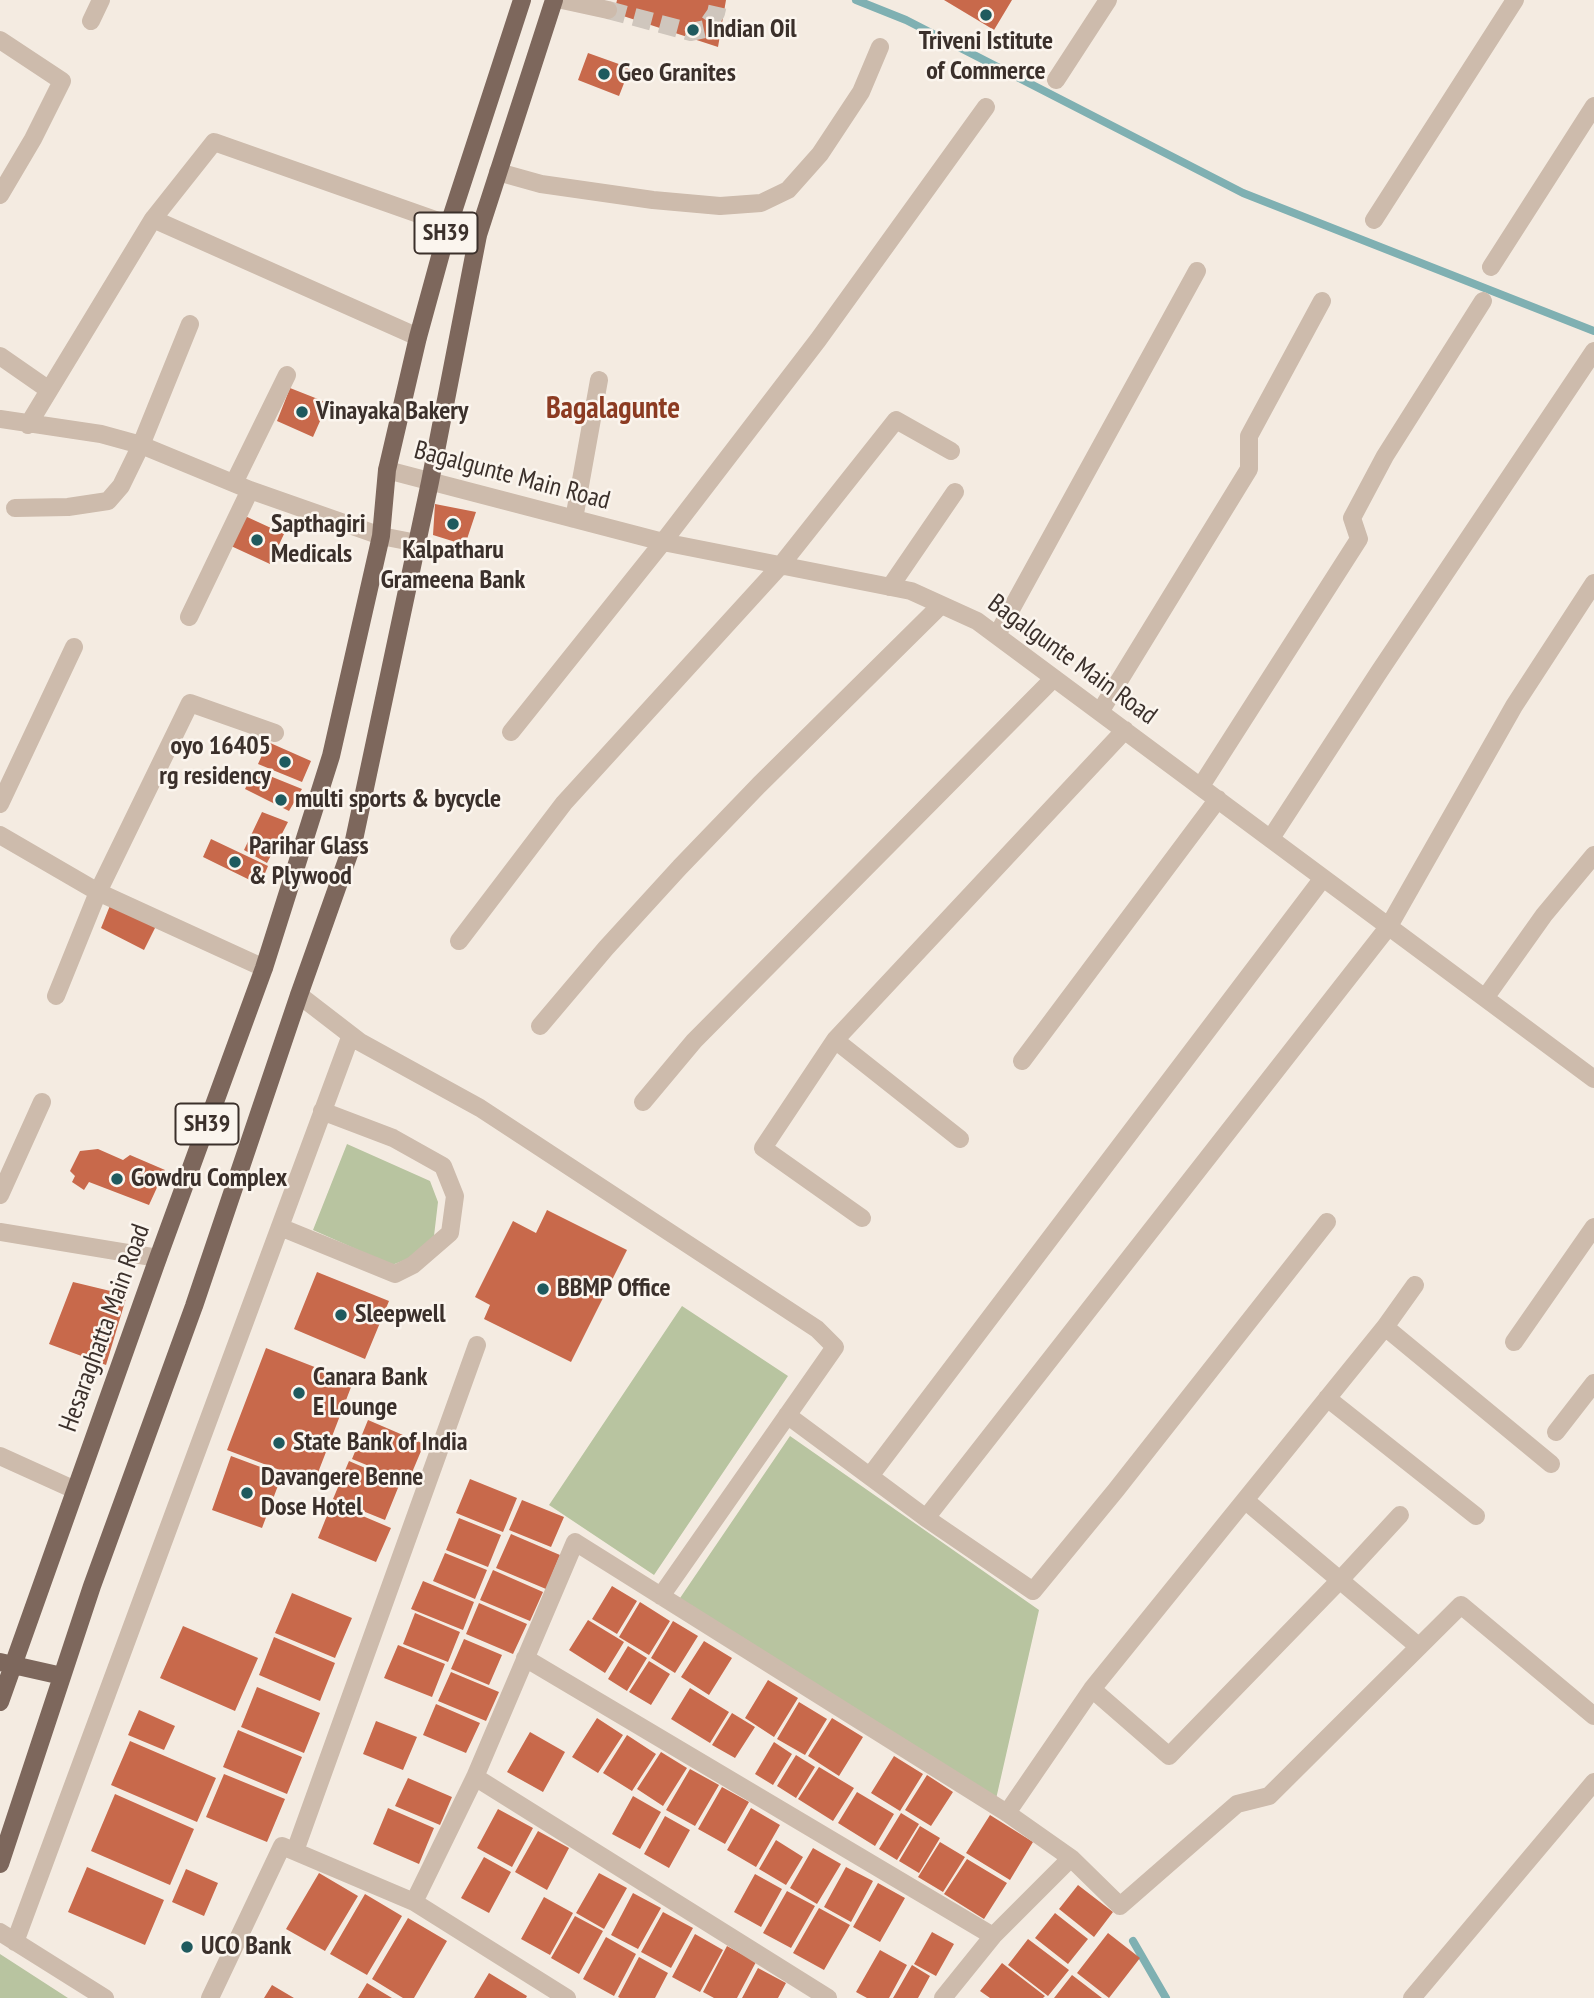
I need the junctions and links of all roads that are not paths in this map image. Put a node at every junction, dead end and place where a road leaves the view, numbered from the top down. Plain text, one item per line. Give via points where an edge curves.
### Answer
1 (102, 0) edge
2 (522, 0) edge
3 (554, 0) edge
4 (562, 0) edge
5 (1108, 0) edge
6 (1515, 0) edge
7 (608, 10) tunnel mouth
8 (91, 21) dead end
9 (0, 40) edge
10 (880, 47) dead end
11 (1056, 80) dead end
12 (1594, 106) edge
13 (986, 107) dead end
14 (498, 172) junction
15 (5, 175) edge
16 (0, 195) edge
17 (153, 219) junction
18 (1374, 220) dead end
19 (449, 224) junction
20 (478, 235) junction
21 (1491, 267) dead end
22 (1197, 271) dead end
23 (1322, 301) dead end
24 (1483, 301) dead end
25 (190, 324) dead end
26 (418, 337) junction
27 (1594, 351) edge
28 (0, 356) edge
29 (286, 375) dead end
30 (599, 380) dead end
31 (49, 390) junction
32 (0, 419) edge
33 (28, 425) junction
34 (141, 444) junction
35 (951, 452) dead end
36 (387, 470) junction
37 (430, 482) junction
38 (242, 486) junction
39 (955, 492) dead end
40 (15, 508) dead end
41 (574, 519) junction
42 (381, 536) junction
43 (663, 542) junction
44 (417, 543) junction
45 (781, 565) junction
46 (1594, 583) edge
47 (890, 587) junction
48 (941, 605) junction
49 (190, 617) dead end
50 (996, 635) junction
51 (74, 647) dead end
52 (1054, 678) junction
53 (1100, 712) junction
54 (1125, 730) junction
55 (511, 732) dead end
56 (275, 733) dead end
57 (1201, 786) junction
58 (1218, 799) junction
59 (0, 804) edge
60 (0, 835) edge
61 (1271, 838) junction
62 (1594, 855) edge
63 (1323, 878) junction
64 (98, 892) junction
65 (1389, 926) junction
66 (458, 941) dead end
67 (264, 968) junction
68 (299, 995) junction
69 (56, 996) dead end
70 (1485, 998) junction
71 (540, 1026) dead end
72 (351, 1035) junction
73 (835, 1040) junction
74 (1022, 1060) dead end
75 (1594, 1079) edge
76 (42, 1102) dead end
77 (643, 1102) dead end
78 (322, 1111) junction
79 (960, 1139) dead end
80 (0, 1195) edge
81 (862, 1218) dead end
82 (1327, 1222) dead end
83 (280, 1227) junction
84 (1594, 1227) edge
85 (0, 1232) edge
86 (158, 1258) junction
87 (1415, 1285) dead end
88 (1385, 1327) junction
89 (1514, 1342) dead end
90 (477, 1345) dead end
91 (1594, 1383) edge
92 (1327, 1398) junction
93 (787, 1415) junction
94 (1556, 1432) dead end
95 (0, 1456) edge
96 (1551, 1464) dead end
97 (870, 1476) junction
98 (75, 1490) junction
99 (1246, 1501) junction
100 (1400, 1515) dead end
101 (1476, 1516) dead end
102 (926, 1518) junction
103 (1340, 1580) junction
104 (661, 1596) junction
105 (1419, 1646) junction
106 (525, 1658) junction
107 (7, 1663) edge
108 (62, 1676) junction
109 (1093, 1689) junction
110 (0, 1702) edge
111 (1594, 1716) edge
112 (475, 1777) junction
113 (1594, 1782) edge
114 (1007, 1813) junction
115 (295, 1851) junction
116 (1071, 1858) junction
117 (0, 1864) edge
118 (414, 1902) junction
119 (993, 1936) junction
120 (8, 1937) edge
121 (105, 1998) edge
122 (210, 1998) edge
123 (568, 1998) edge
124 (828, 1998) edge
125 (943, 1998) edge
126 (1412, 1998) edge

1 - 8 street
2 - 19 main road, Hesaraghatta Main Road / SH39
3 - 14 main road
4 - 7 street
5 - 11 street
6 - 18 street
9 - 15 street via 62,81 33,139
10 - 14 street via 861,92 820,154 788,190 761,204 720,206 653,200 541,184
12 - 21 street
13 - 43 street via 818,340
14 - 20 main road
15 - 16 street
17 - 19 street via 214,142
17 - 26 street
17 - 31 street
19 - 20 street
19 - 26 main road, Hesaraghatta Main Road / SH39
20 - 37 main road
22 - 50 street
23 - 53 street via 1249,436 1249,469
24 - 57 street via 1385,456 1352,518 1359,539
25 - 34 street
26 - 36 main road, Hesaraghatta Main Road / SH39
27 - 61 street
28 - 31 street
29 - 38 street
30 - 41 street
31 - 33 street
32 - 33 street
33 - 34 street
34 - 38 street
34 - 40 street via 121,486 108,501
35 - 45 street via 896,420
36 - 37 street, Bagalgunte Main Road
36 - 42 main road, Hesaraghatta Main Road / SH39
37 - 41 street, Bagalgunte Main Road
37 - 44 main road
38 - 42 street
38 - 49 street
39 - 47 street
41 - 43 street, Bagalgunte Main Road
42 - 44 street
42 - 67 main road, Hesaraghatta Main Road / SH39 via 331,756
43 - 45 street, Bagalgunte Main Road
43 - 55 street
44 - 68 main road via 354,840
45 - 47 street, Bagalgunte Main Road
45 - 66 street via 564,803
46 - 65 street via 1514,706
47 - 48 street, Bagalgunte Main Road
48 - 50 street, Bagalgunte Main Road
48 - 71 street via 680,867
50 - 52 street, Bagalgunte Main Road
51 - 59 street
52 - 53 street, Bagalgunte Main Road
52 - 77 street via 704,1031
53 - 54 street, Bagalgunte Main Road
54 - 57 street, Bagalgunte Main Road
54 - 73 street
56 - 64 street via 190,703
57 - 58 street, Bagalgunte Main Road
58 - 61 street, Bagalgunte Main Road
58 - 74 street
60 - 64 street
61 - 63 street, Bagalgunte Main Road
62 - 70 street
63 - 65 street, Bagalgunte Main Road
63 - 97 street
64 - 67 street
64 - 69 street
65 - 70 street, Bagalgunte Main Road
65 - 102 street
67 - 86 main road, Hesaraghatta Main Road / SH39
68 - 72 street
68 - 108 main road
70 - 75 street, Bagalgunte Main Road
72 - 78 street
72 - 93 street via 480,1108 817,1329 835,1347
73 - 79 street
73 - 81 street via 763,1148
76 - 80 street
78 - 83 street
78 - 83 street via 393,1138 443,1166 455,1196 450,1233 413,1265 395,1273
82 - 102 street via 1033,1591
83 - 120 street
84 - 89 street
85 - 86 street
86 - 98 main road, Hesaraghatta Main Road / SH39
87 - 88 street
88 - 92 street
88 - 96 street
90 - 115 street
91 - 94 street
92 - 99 street
92 - 101 street
93 - 97 street
93 - 104 street
95 - 98 street
97 - 102 street
98 - 107 main road, Hesaraghatta Main Road / SH39
99 - 103 street
99 - 109 street
100 - 103 street
103 - 105 street
103 - 109 street via 1168,1756
104 - 106 street via 575,1542
104 - 114 street
105 - 111 street via 1461,1605
105 - 116 street via 1269,1796 1237,1804 1119,1906
106 - 112 street
106 - 119 street
107 - 108 main road
107 - 110 main road, Hesaraghatta Main Road / SH39
108 - 117 main road
109 - 114 street
112 - 118 street
112 - 124 street
113 - 126 street
114 - 116 street
115 - 118 street
115 - 122 street via 282,1846
116 - 119 street
118 - 123 street
119 - 125 street
120 - 121 street

